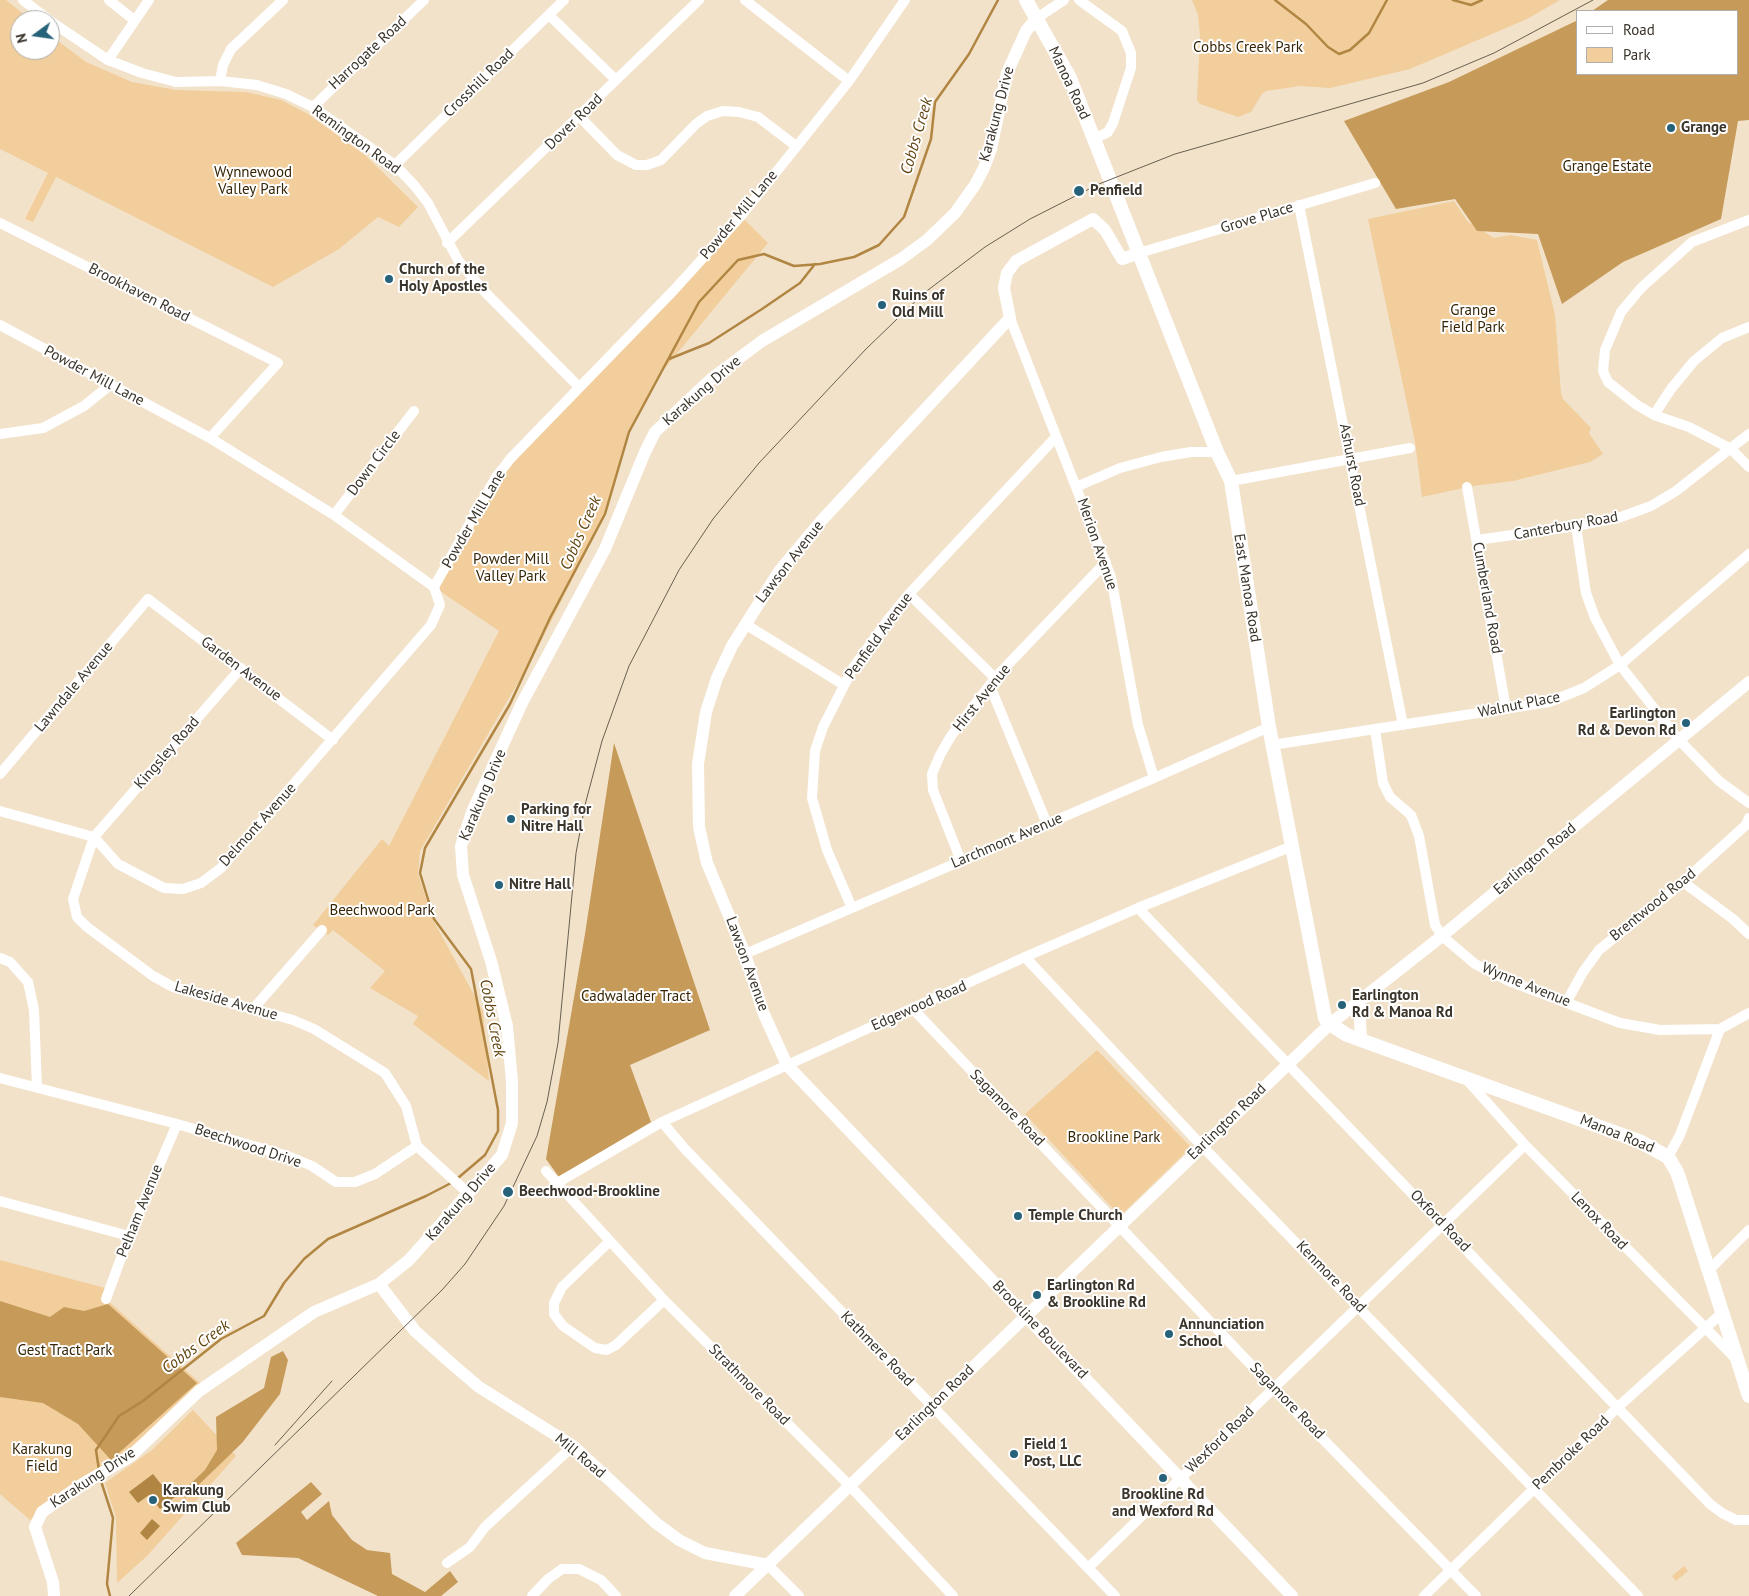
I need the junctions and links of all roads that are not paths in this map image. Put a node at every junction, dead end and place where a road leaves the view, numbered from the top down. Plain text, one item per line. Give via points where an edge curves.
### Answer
1 (23, 0) edge
2 (109, 0) edge
3 (149, 0) edge
4 (283, 0) edge
5 (424, 0) edge
6 (564, 0) edge
7 (699, 0) edge
8 (745, 0) edge
9 (1026, 0) edge
10 (1064, 0) edge
11 (1079, 0) edge
12 (901, 2) edge
13 (36, 10) edge
14 (549, 15) junction
15 (1037, 18) junction
16 (134, 20) junction
17 (60, 27) edge
18 (108, 60) junction
19 (616, 80) junction
20 (220, 81) junction
21 (849, 81) junction
22 (314, 107) junction
23 (580, 117) junction
24 (1094, 139) junction
25 (796, 146) junction
26 (395, 166) junction
27 (1105, 170) joint
28 (1375, 184) dead end
29 (1299, 205) junction
30 (1749, 220) edge
31 (0, 223) edge
32 (447, 243) junction
33 (1139, 253) junction
34 (1010, 318) junction
35 (0, 325) edge
36 (1749, 327) edge
37 (110, 385) junction
38 (579, 387) junction
39 (414, 411) dead end
40 (1654, 415) junction
41 (0, 434) edge
42 (1749, 434) edge
43 (1056, 437) junction
44 (210, 438) junction
45 (1410, 448) dead end
46 (1731, 449) junction
47 (1217, 452) junction
48 (1351, 459) junction
49 (1749, 467) edge
50 (1231, 481) junction
51 (1076, 487) junction
52 (1467, 487) dead end
53 (334, 515) junction
54 (1576, 526) junction
55 (1477, 540) junction
56 (1749, 554) edge
57 (1106, 562) junction
58 (434, 587) junction
59 (909, 594) junction
60 (148, 599) joint
61 (745, 624) junction
62 (1620, 665) junction
63 (240, 668) junction
64 (992, 682) junction
65 (1749, 682) edge
66 (844, 685) junction
67 (1506, 709) junction
68 (1403, 725) junction
69 (1268, 727) junction
70 (1375, 729) junction
71 (333, 740) junction
72 (1679, 740) junction
73 (1272, 745) junction
74 (0, 774) edge
75 (1154, 778) junction
76 (1749, 803) edge
77 (0, 812) edge
78 (1749, 818) edge
79 (1047, 824) junction
80 (94, 837) junction
81 (1290, 847) junction
82 (961, 861) junction
83 (1683, 882) junction
84 (852, 908) junction
85 (1138, 908) junction
86 (322, 930) dead end
87 (1749, 934) edge
88 (1442, 936) junction
89 (745, 954) junction
90 (1025, 957) junction
91 (0, 958) edge
92 (1359, 1001) junction
93 (1567, 1002) junction
94 (913, 1008) junction
95 (253, 1009) junction
96 (1749, 1013) edge
97 (1330, 1024) junction
98 (1720, 1028) junction
99 (1361, 1040) junction
100 (1288, 1063) junction
101 (787, 1066) junction
102 (1464, 1077) junction
103 (0, 1078) edge
104 (37, 1087) junction
105 (662, 1122) junction
106 (177, 1124) junction
107 (1524, 1145) junction
108 (417, 1146) junction
109 (1202, 1146) junction
110 (1668, 1157) junction
111 (546, 1171) dead end
112 (557, 1183) junction
113 (466, 1191) junction
114 (0, 1201) edge
115 (1443, 1224) junction
116 (1120, 1226) junction
117 (1749, 1230) edge
118 (129, 1236) junction
119 (610, 1241) junction
120 (1709, 1270) junction
121 (378, 1284) junction
122 (106, 1299) dead end
123 (664, 1300) junction
124 (1358, 1306) junction
125 (1722, 1313) junction
126 (1026, 1316) junction
127 (1704, 1329) junction
128 (1738, 1360) junction
129 (1274, 1389) junction
130 (1749, 1396) edge
131 (932, 1406) junction
132 (1618, 1407) junction
133 (573, 1446) junction
134 (1181, 1477) junction
135 (850, 1486) junction
136 (1535, 1488) junction
137 (1749, 1520) edge
138 (447, 1563) dead end
139 (768, 1565) junction
140 (1088, 1568) junction
141 (1451, 1570) junction
142 (54, 1596) edge
143 (532, 1596) edge
144 (616, 1596) edge
145 (735, 1596) edge
146 (799, 1596) edge
147 (953, 1596) edge
148 (1115, 1596) edge
149 (1292, 1596) edge
150 (1424, 1596) edge
151 (1476, 1596) edge
152 (1638, 1596) edge

1 - 13 street, Remington Road
2 - 16 street
3 - 16 street
4 - 20 street via 230,50
5 - 22 street, Harrogate Road
6 - 14 street, Crosshill Road
7 - 19 street, Dover Road
8 - 21 street
9 - 15 main road, Manoa Road
10 - 15 street
11 - 24 street via 1122,31 1131,53 1130,74 1113,123 1108,132
12 - 21 street, Powder Mill Lane
14 - 19 street
14 - 26 street, Crosshill Road
15 - 24 main road, Manoa Road via 1070,78
15 - 113 street, Karakung Drive via 1026,32 1010,65 984,168 955,213 907,254 762,341 711,379 656,432 644,452 605,549 522,703 472,812 461,846 462,876 491,961 507,1026 512,1082 512,1123 508,1143 502,1155
16 - 18 street
17 - 18 street, Remington Road
18 - 20 street, Remington Road via 176,82
19 - 23 street, Dover Road
20 - 22 street, Remington Road via 256,85
21 - 25 street, Powder Mill Lane
22 - 26 street, Remington Road
23 - 25 street via 617,155 636,164 647,165 661,160 696,124 723,111 758,117
23 - 32 street, Dover Road
24 - 27 main road, Manoa Road
25 - 38 street, Powder Mill Lane via 741,216
26 - 32 street, Remington Road via 428,202
27 - 33 main road, East Manoa Road
28 - 29 street, Grove Place
29 - 33 street, Grove Place
29 - 48 street, Ashurst Road
30 - 40 street via 1692,242 1641,288 1622,312 1605,350 1603,371 1608,382
31 - 44 street, Brookhaven Road via 278,363
32 - 38 street, Remington Road via 483,290
33 - 34 street via 1122,259 1105,230 1093,219 1088,221 1016,261 1007,273 1004,288
33 - 47 main road, East Manoa Road
34 - 43 street, Merion Avenue
34 - 61 street, Lawson Avenue via 822,520 780,570
35 - 37 street, Powder Mill Lane
36 - 40 street via 1722,338 1694,361
37 - 41 street via 84,406 43,428
37 - 44 street, Powder Mill Lane
38 - 58 street, Powder Mill Lane via 496,477
39 - 53 street, Down Circle
40 - 46 street via 1688,427
42 - 46 street, Canterbury Road
43 - 51 street, Merion Avenue
43 - 59 street, Penfield Avenue
44 - 53 street, Powder Mill Lane
45 - 48 street
46 - 49 street
46 - 54 street, Canterbury Road via 1651,506 1621,517
47 - 50 main road, East Manoa Road
47 - 51 street via 1161,456 1120,468
48 - 50 street
48 - 68 street, Ashurst Road
50 - 69 main road, East Manoa Road
51 - 57 street, Merion Avenue
52 - 55 street, Cumberland Road
53 - 58 street, Powder Mill Lane
54 - 55 street, Canterbury Road
54 - 62 street via 1586,593 1595,618
55 - 67 street, Cumberland Road
56 - 62 street, Walnut Place
57 - 64 street, Hirst Avenue
57 - 75 street, Merion Avenue via 1112,577 1138,725
58 - 71 street, Delmont Avenue via 440,605 431,625
59 - 64 street
59 - 66 street, Penfield Avenue via 868,647
60 - 63 street, Garden Avenue
60 - 74 street, Lawndale Avenue
61 - 66 street
61 - 89 street, Lawson Avenue via 717,678 706,712 698,764 697,798 707,863
62 - 67 street, Walnut Place via 1576,692 1549,702
62 - 72 street
63 - 71 street, Garden Avenue
63 - 80 street, Kingsley Road
64 - 79 street
64 - 82 street, Hirst Avenue via 952,736 932,774 932,790
65 - 72 street, Earlington Road
66 - 84 street, Penfield Avenue via 823,726 816,751 812,798 827,850
67 - 68 street, Walnut Place
68 - 70 street, Walnut Place
69 - 73 main road, East Manoa Road
69 - 75 street, Larchmont Avenue
70 - 73 street, Walnut Place
70 - 88 street, Wynne Avenue via 1383,783 1390,797 1411,815 1419,836 1435,925
71 - 80 street, Delmont Avenue via 221,868 202,883 183,889 164,888 118,864
72 - 76 street via 1719,781
72 - 88 street, Earlington Road
73 - 81 main road, East Manoa Road
75 - 79 street, Larchmont Avenue
77 - 80 street
78 - 83 street, Brentwood Road via 1746,825
79 - 82 street, Larchmont Avenue
80 - 95 street, Lakeside Avenue via 73,899 77,917 86,927 173,987
81 - 85 street, Edgewood Road
81 - 97 main road, East Manoa Road via 1322,1011
82 - 84 street, Larchmont Avenue
83 - 87 street
83 - 93 street, Brentwood Road via 1598,950
84 - 89 street, Larchmont Avenue
85 - 90 street, Edgewood Road
85 - 100 street, Oxford Road
86 - 95 street
88 - 92 street, Earlington Road
88 - 93 street, Wynne Avenue via 1475,964 1509,981
89 - 101 street, Lawson Avenue via 763,1012
90 - 94 street, Edgewood Road
90 - 109 street, Kenmore Road
91 - 104 street via 10,962 28,982 34,1010
92 - 97 street, Earlington Road
92 - 99 street
93 - 98 street, Wynne Avenue via 1620,1023 1660,1030
94 - 101 street, Edgewood Road
94 - 116 street, Sagamore Road
95 - 108 street, Lakeside Avenue via 314,1029 385,1073 406,1106
96 - 98 street
97 - 99 main road, Manoa Road
97 - 100 street, Earlington Road
98 - 110 street via 1680,1135
99 - 102 main road, Manoa Road
100 - 109 street, Earlington Road
100 - 115 street, Oxford Road
101 - 105 street, Edgewood Road
101 - 126 street, Brookline Boulevard
102 - 107 street, Lenox Road
102 - 110 main road, Manoa Road via 1639,1141
103 - 104 street, Beechwood Drive
104 - 106 street, Beechwood Drive
105 - 112 street, Edgewood Road
105 - 131 street, Kathmere Road
106 - 108 street, Beechwood Drive via 288,1156 312,1166 336,1182 355,1182 375,1174
106 - 118 street, Pelham Avenue
107 - 115 street, Wexford Road
107 - 127 street, Lenox Road
108 - 113 street
109 - 116 street, Earlington Road
109 - 124 street, Kenmore Road
110 - 120 main road, Manoa Road via 1677,1172
111 - 112 street, Strathmore Road
112 - 119 street, Strathmore Road
113 - 121 street, Karakung Drive via 409,1260
114 - 118 street
115 - 124 street, Wexford Road
115 - 132 street, Oxford Road
116 - 126 street, Earlington Road
116 - 129 street, Sagamore Road
117 - 120 street
118 - 122 street, Pelham Avenue
119 - 123 street, Strathmore Road
119 - 123 street via 562,1286 554,1303 554,1314 563,1326 595,1348 607,1350
120 - 125 main road, Manoa Road
121 - 133 street, Mill Road via 415,1330 479,1387
121 - 142 street, Karakung Drive via 314,1312 199,1391 131,1456 42,1512 35,1527
123 - 135 street, Strathmore Road
124 - 129 street, Wexford Road
124 - 136 street, Kenmore Road
125 - 127 street, Pembroke Road
125 - 128 main road, Manoa Road
126 - 131 street, Earlington Road
126 - 134 street, Brookline Boulevard
127 - 128 street, Lenox Road
127 - 132 street, Pembroke Road
128 - 130 main road, Manoa Road
129 - 134 street, Wexford Road
129 - 141 street, Sagamore Road
131 - 135 street, Earlington Road
131 - 140 street, Kathmere Road
132 - 136 street, Pembroke Road
132 - 137 street, Oxford Road via 1710,1504 1736,1520
133 - 138 street via 485,1527 470,1547
133 - 139 street, Mill Road via 656,1523 679,1540 704,1554
134 - 140 street, Wexford Road
134 - 149 street, Brookline Boulevard
135 - 139 street, Earlington Road
135 - 147 street, Strathmore Road
136 - 141 street, Pembroke Road
136 - 152 street, Kenmore Road
139 - 145 street, Earlington Road
139 - 146 street
140 - 148 street, Kathmere Road
141 - 150 street, Pembroke Road
141 - 151 street, Sagamore Road
143 - 144 street via 562,1569 579,1569 601,1580

